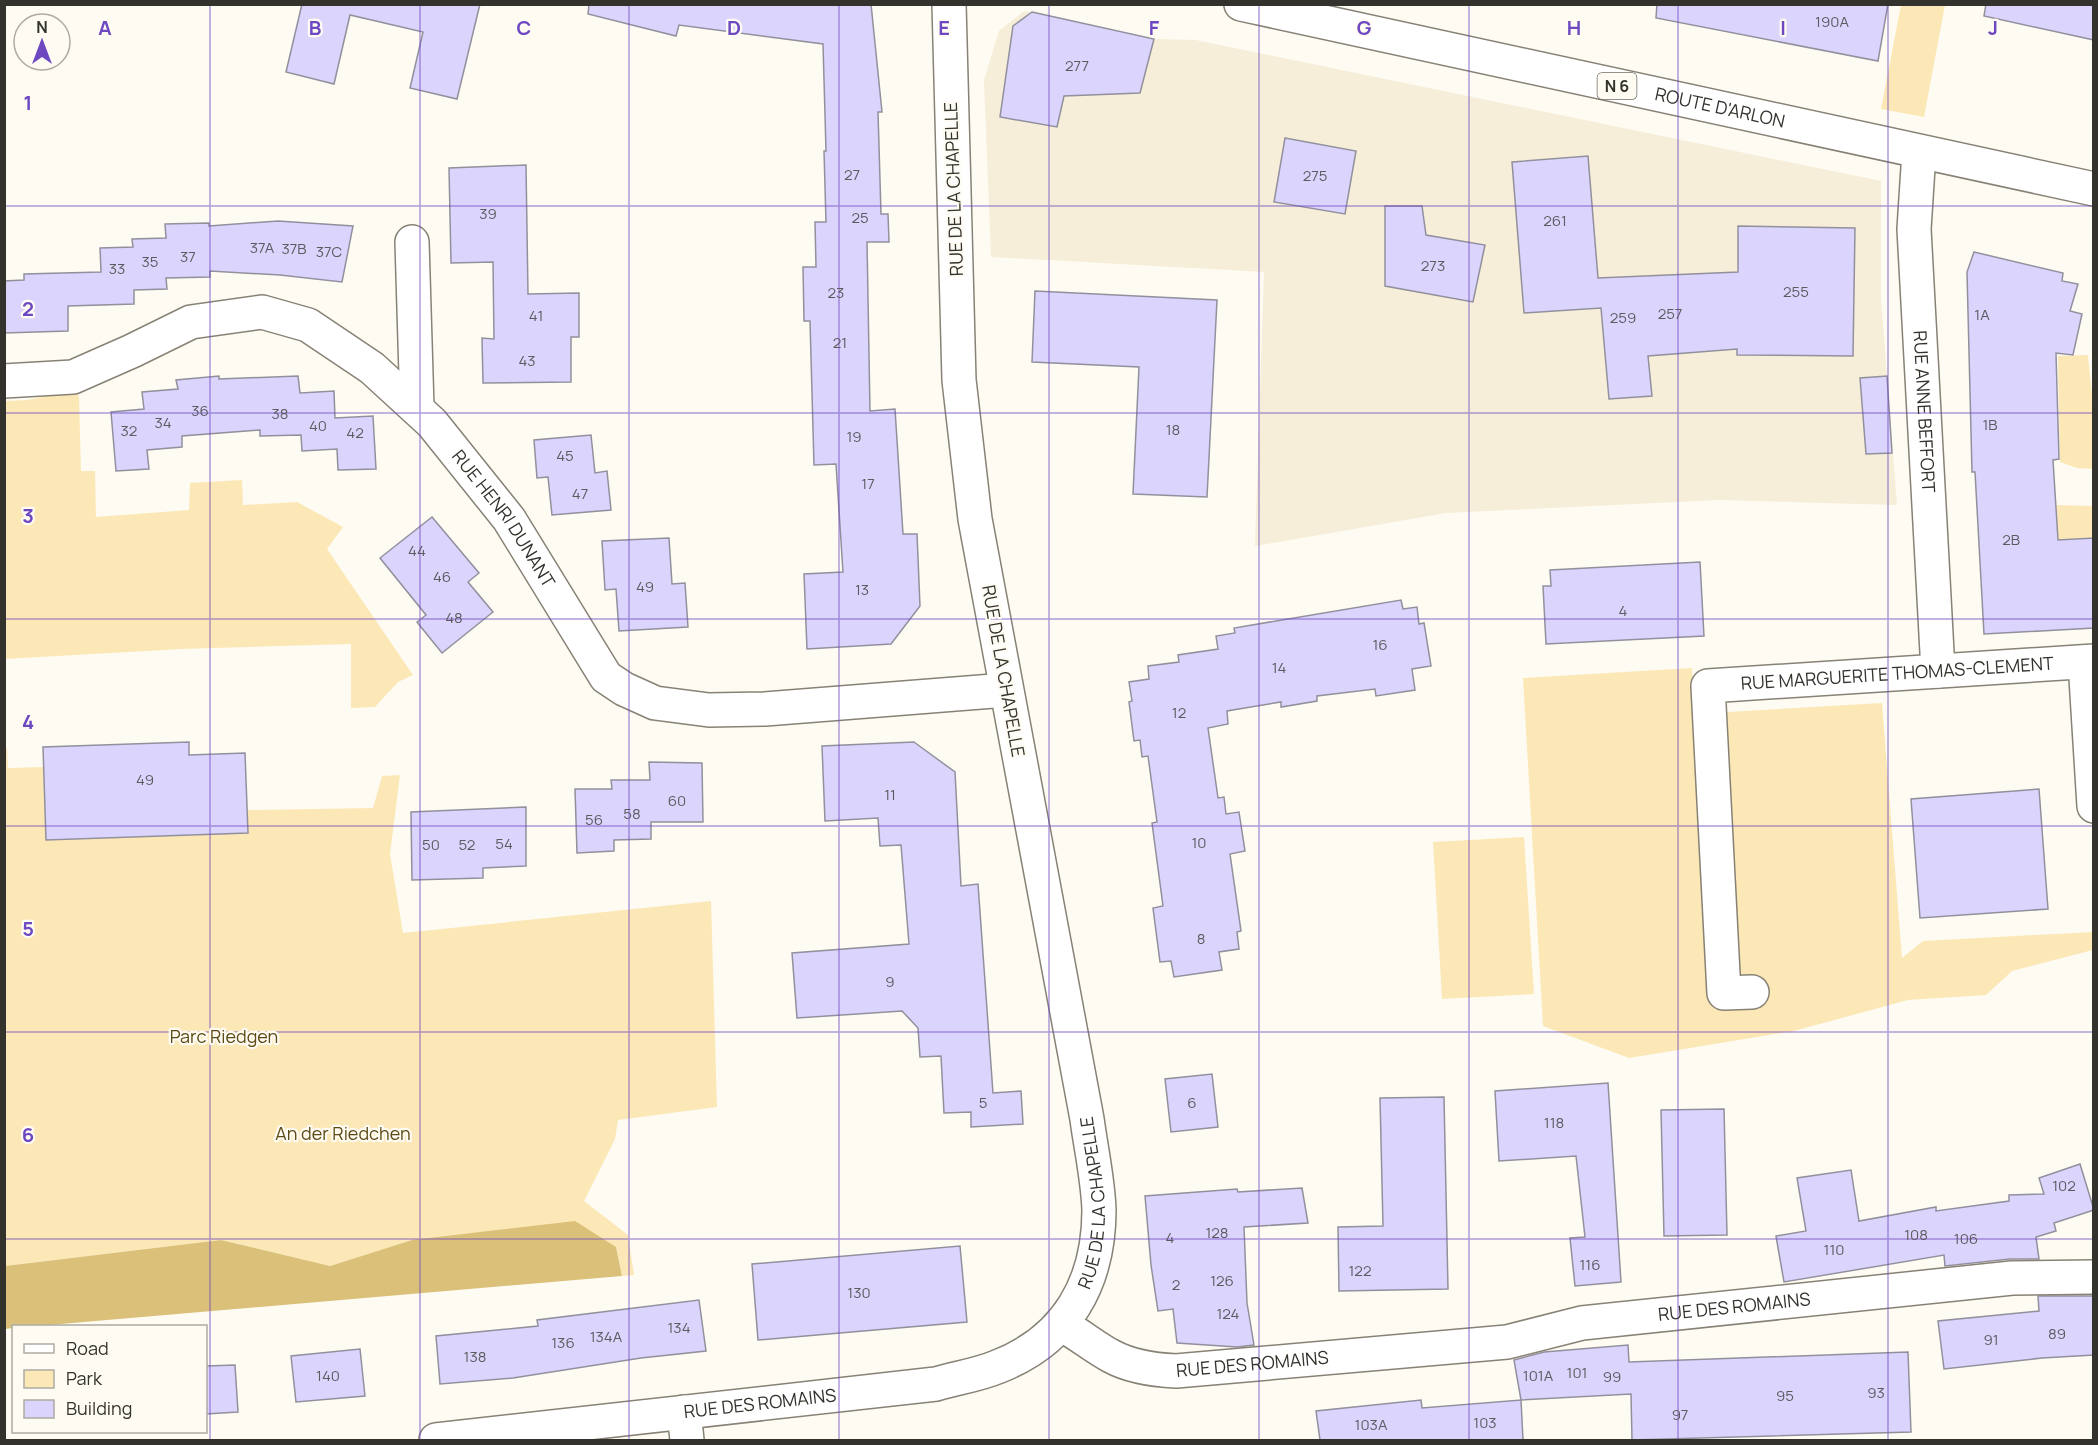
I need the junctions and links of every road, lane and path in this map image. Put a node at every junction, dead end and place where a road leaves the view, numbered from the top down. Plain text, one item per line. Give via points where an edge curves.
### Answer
1 (950, 4) edge
2 (1241, 4) edge
3 (1919, 152) junction
4 (2094, 189) edge
5 (412, 242) dead end
6 (4, 381) edge
7 (417, 408) junction
8 (2090, 662) edge
9 (1938, 671) junction
10 (1006, 690) junction
11 (2094, 806) edge
12 (1752, 992) dead end
13 (2094, 1277) edge
14 (1062, 1325) junction
15 (686, 1426) edge
16 (436, 1440) edge

1 - 10 street, RUE DE LA CHAPELLE via 959,380 975,519
2 - 3 street, ROUTE D'ARLON / N 6
3 - 4 street, ROUTE D'ARLON / N 6
3 - 9 street, RUE ANNE BEFFORT via 1914,229
5 - 7 street
6 - 7 street, RUE HENRI DUNANT via 73,377 191,322 262,312 308,324 372,368
7 - 10 street, RUE HENRI DUNANT via 509,519 606,677 624,689 656,703 709,710
8 - 9 street, RUE MARGUERITE THOMAS-CLEMENT
8 - 11 street, RUE MARGUERITE THOMAS-CLEMENT
9 - 12 street, RUE MARGUERITE THOMAS-CLEMENT via 1708,686 1724,993
10 - 14 street, RUE DE LA CHAPELLE via 1087,1119 1099,1208 1089,1276
13 - 14 street, RUE DES ROMAINS via 2012,1278 1582,1323 1507,1342 1176,1371 1157,1371 1111,1356
14 - 15 street, RUE DES ROMAINS via 1031,1351 997,1368 936,1384
15 - 16 street, RUE DES ROMAINS

